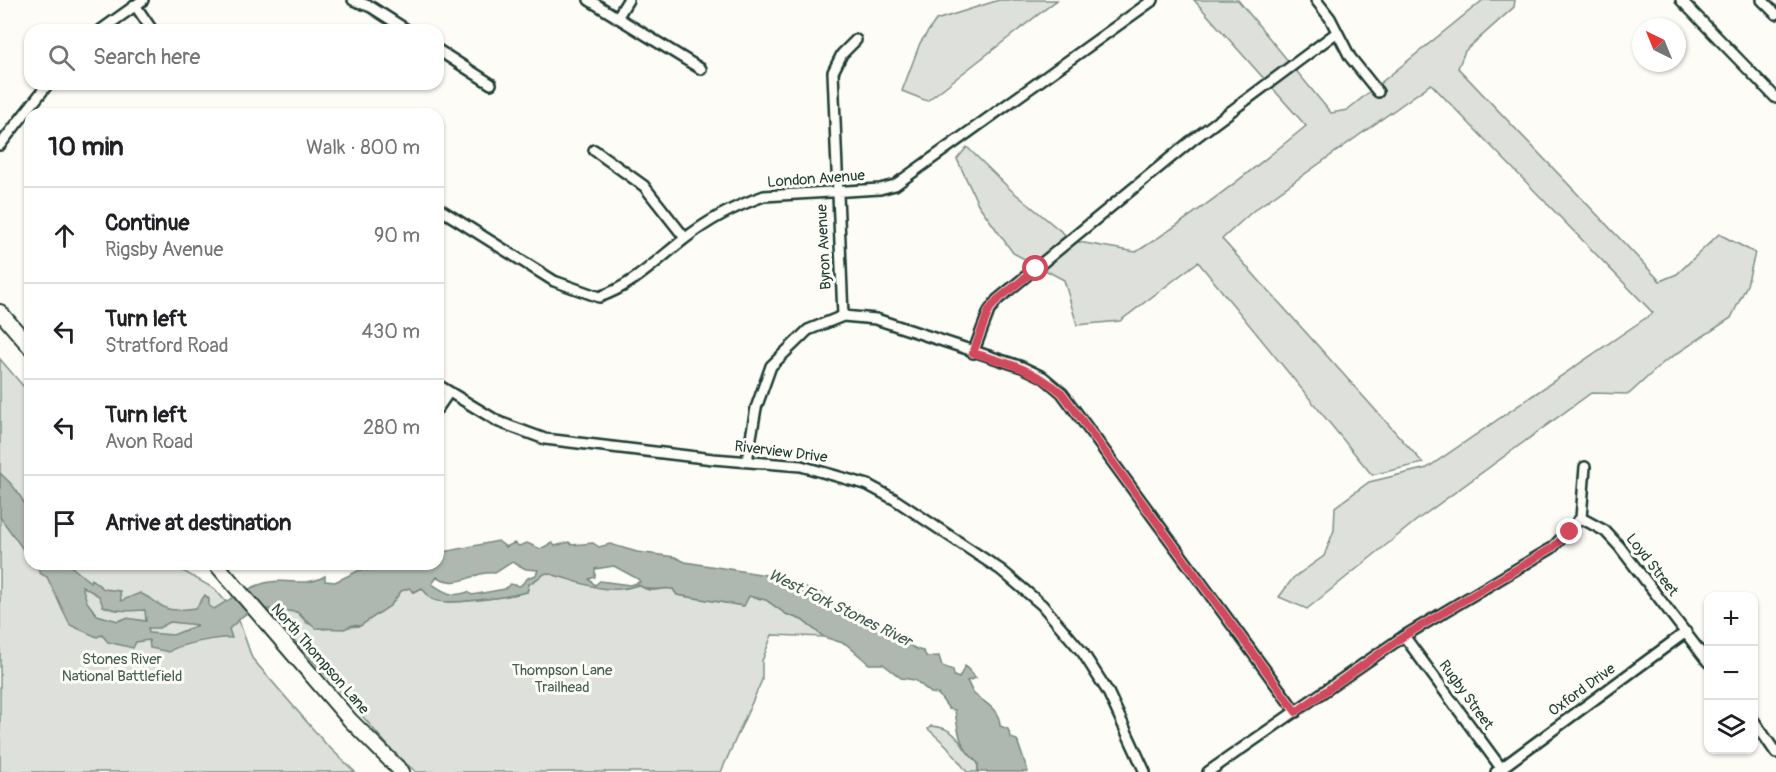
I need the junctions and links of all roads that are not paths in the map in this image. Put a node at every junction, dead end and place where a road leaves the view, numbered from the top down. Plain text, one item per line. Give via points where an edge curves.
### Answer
1 (353, 0) edge
2 (589, 0) edge
3 (628, 0) edge
4 (1153, 0) edge
5 (1316, 0) edge
6 (1681, 0) edge
7 (1762, 0) edge
8 (139, 3) edge
9 (374, 3) edge
10 (1776, 14) edge
11 (617, 18) junction
12 (109, 24) edge
13 (149, 24) edge
14 (400, 24) edge
15 (1336, 33) junction
16 (856, 40) dead end
17 (444, 54) edge
18 (701, 69) dead end
19 (490, 84) dead end
20 (44, 90) edge
21 (1378, 92) dead end
22 (1776, 98) edge
23 (34, 108) edge
24 (24, 120) edge
25 (0, 145) edge
26 (594, 150) dead end
27 (836, 193) junction
28 (444, 212) edge
29 (685, 238) junction
30 (0, 312) edge
31 (843, 316) junction
32 (24, 340) edge
33 (973, 353) junction
34 (444, 389) edge
35 (449, 392) junction
36 (444, 399) edge
37 (747, 461) junction
38 (1585, 467) dead end
39 (1585, 519) junction
40 (221, 570) edge
41 (1686, 632) junction
42 (1404, 636) junction
43 (1704, 657) edge
44 (1296, 712) junction
45 (1758, 727) edge
46 (1776, 753) edge
47 (1500, 771) edge
48 (402, 772) edge
49 (1145, 772) edge
50 (1208, 772) edge

1 - 9 street
2 - 11 street
3 - 11 street
4 - 27 street, London Avenue via 895,185
5 - 15 street
6 - 22 street
7 - 10 street
8 - 12 street
8 - 13 street
9 - 14 street
11 - 18 street
15 - 21 street
15 - 33 street via 1191,141 997,300 989,310
16 - 27 street, Byron Avenue via 842,54 833,72
17 - 19 street
20 - 23 street
24 - 25 street
26 - 29 street via 644,186
27 - 29 street, London Avenue via 764,196 723,214
27 - 31 street, Byron Avenue
28 - 29 street, London Avenue via 554,281 599,297 632,281
30 - 32 main road
31 - 33 street via 876,319
31 - 37 street via 808,330 771,366 756,408
33 - 44 street via 1022,367 1043,377 1062,393
34 - 35 street, Riverview Drive
35 - 36 street
35 - 37 street, Riverview Drive via 499,422 545,439
37 - 49 street, Riverview Drive via 801,466 868,486 1001,570 1042,605 1083,653 1107,692
38 - 39 street
39 - 41 street, Loyd Street via 1605,531 1619,546
39 - 42 street via 1552,548
40 - 48 main road, North Thompson Lane via 299,662
41 - 43 street, Loyd Street
41 - 47 street, Oxford Drive
42 - 44 street
42 - 47 street, Rugby Street
44 - 50 street
45 - 46 street

